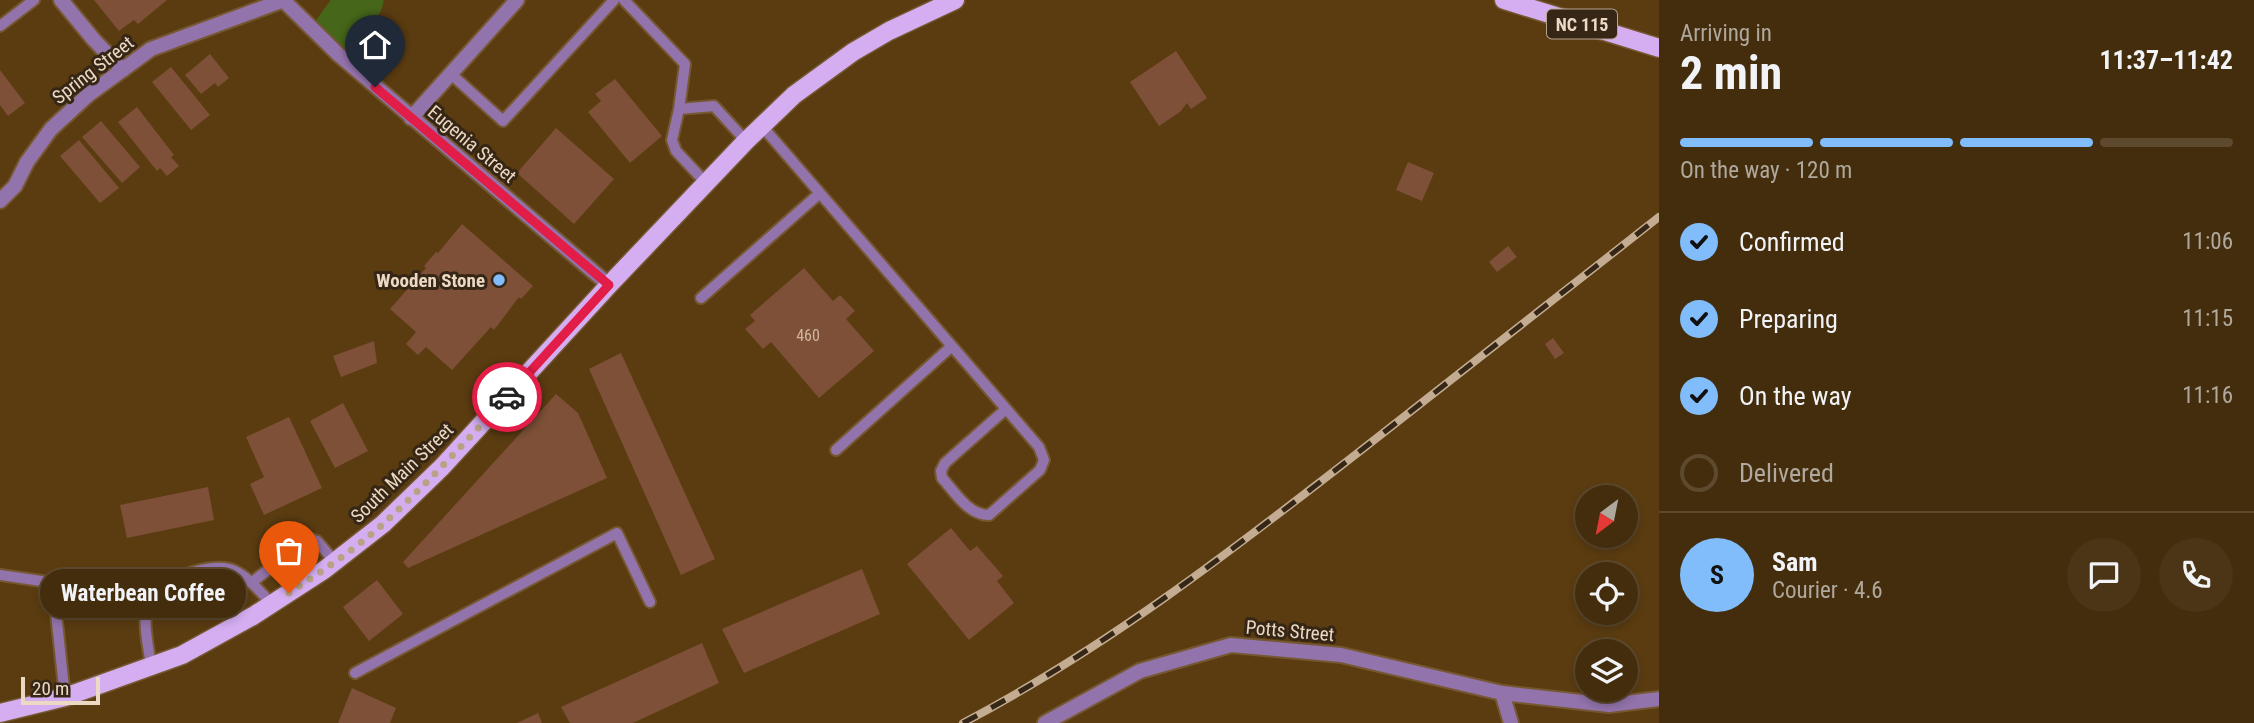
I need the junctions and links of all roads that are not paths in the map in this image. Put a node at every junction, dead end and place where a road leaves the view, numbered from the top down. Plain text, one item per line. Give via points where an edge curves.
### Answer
1 (34, 0) edge
2 (61, 0) edge
3 (284, 0) edge
4 (517, 0) edge
5 (614, 0) edge
6 (624, 0) edge
7 (955, 0) edge
8 (1504, 0) edge
9 (0, 26) edge
10 (1659, 48) edge
11 (123, 70) junction
12 (451, 74) junction
13 (679, 108) junction
14 (411, 118) junction
15 (762, 125) junction
16 (746, 141) junction
17 (706, 183) junction
18 (820, 193) junction
19 (0, 201) edge
20 (609, 285) junction
21 (701, 298) dead end
22 (952, 346) junction
23 (1006, 410) junction
24 (836, 450) dead end
25 (335, 562) junction
26 (0, 575) edge
27 (251, 583) junction
28 (650, 602) dead end
29 (272, 604) junction
30 (151, 667) junction
31 (355, 673) dead end
32 (1502, 693) junction
33 (65, 697) junction
34 (1659, 699) edge
35 (0, 713) edge
36 (1045, 723) edge
37 (1511, 723) edge

1 - 9 lane
2 - 11 street
3 - 11 street, Spring Street via 151,49
3 - 14 street, Eugenia Street
4 - 12 street
5 - 12 lane via 503,121
6 - 13 lane via 685,64
7 - 15 main road, South Main Street via 853,52
8 - 10 main road, NC 115
11 - 19 street, Spring Street via 51,129 15,186
12 - 14 street
13 - 16 lane via 715,106
13 - 17 lane via 672,140 676,151
14 - 20 street, Eugenia Street
15 - 16 main road, South Main Street
15 - 18 lane
16 - 17 main road, South Main Street
17 - 20 main road, South Main Street
18 - 21 lane
18 - 22 lane
20 - 25 main road, South Main Street via 443,467
22 - 23 lane
22 - 24 lane
23 - 23 lane via 1039,447 1044,460 1040,470 989,515 979,515 942,478 941,471
25 - 27 lane via 317,541 308,538
25 - 29 main road, South Main Street
26 - 33 lane via 53,585
27 - 29 lane
27 - 30 lane via 226,567 192,571 155,592 145,612
28 - 31 lane via 617,533
29 - 30 main road, South Main Street via 219,636
30 - 33 main road, South Main Street
32 - 34 street, Potts Street via 1609,705
32 - 36 street, Potts Street via 1341,655 1231,645 1140,671
32 - 37 street
33 - 35 main road, South Main Street

